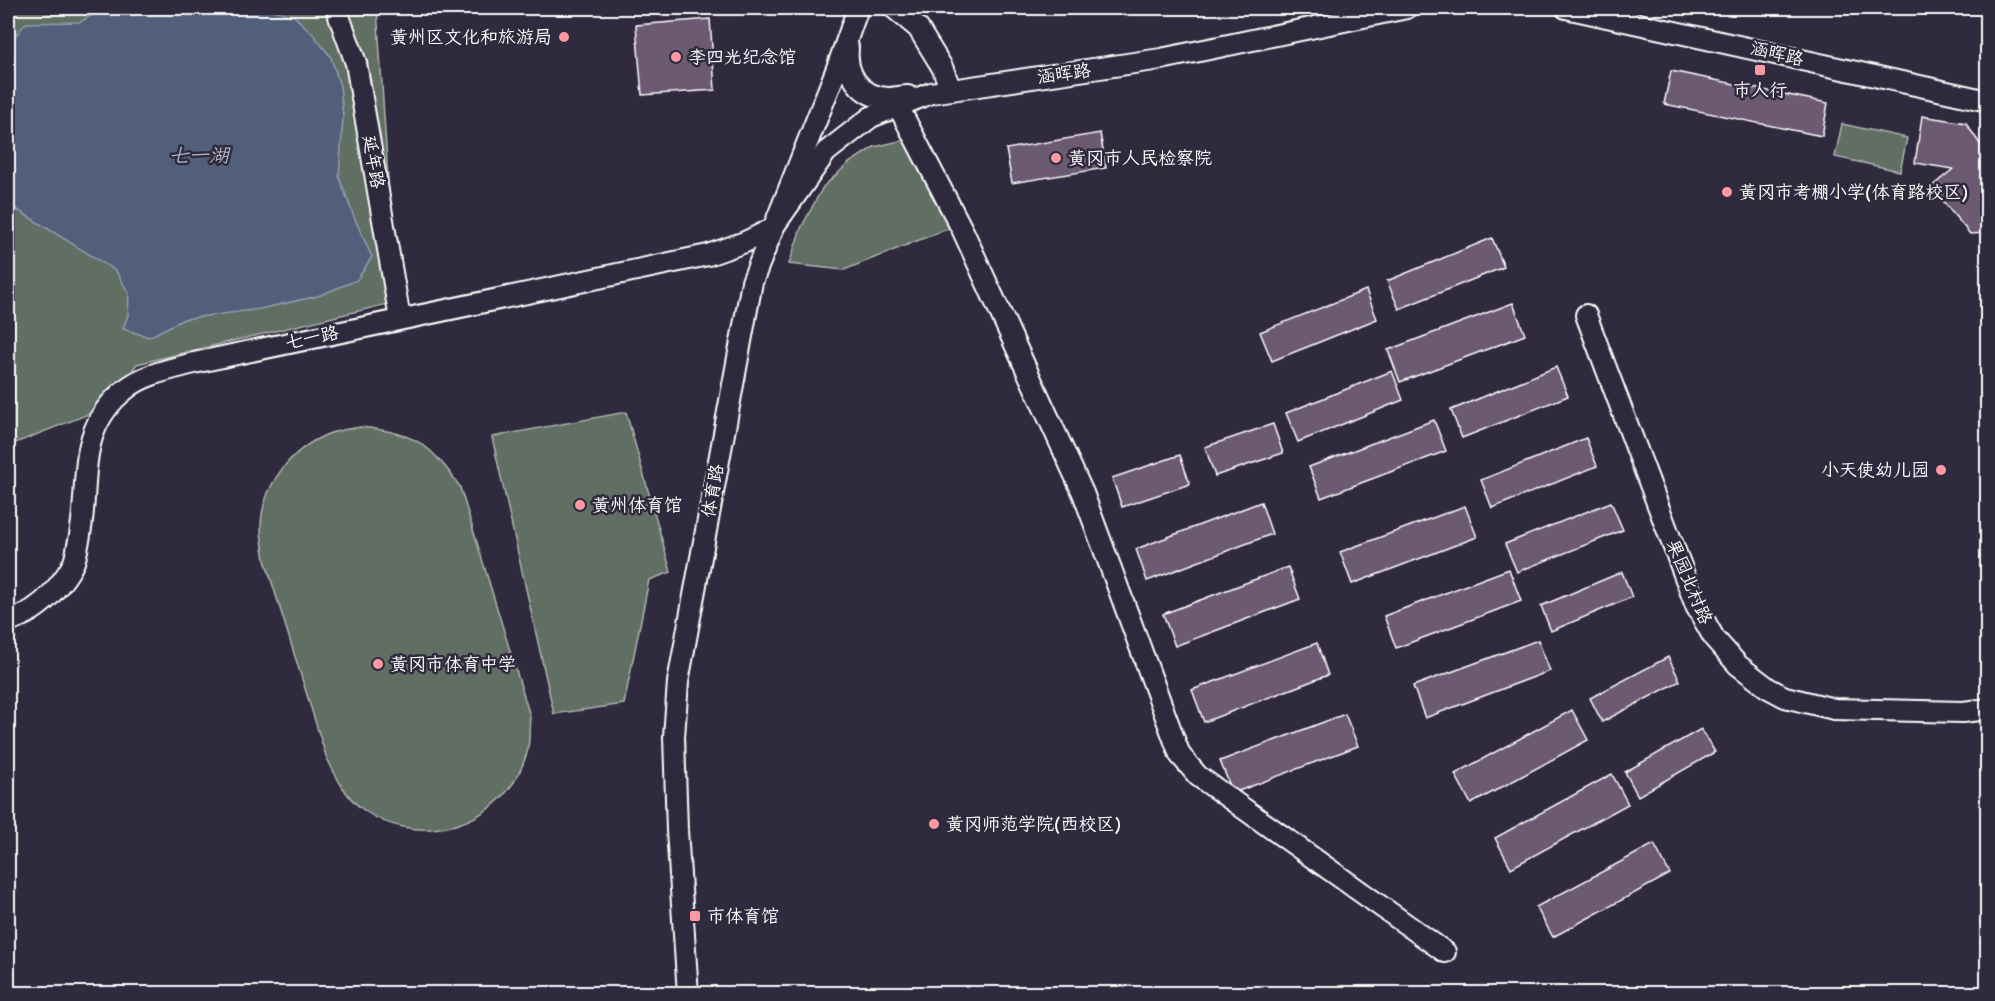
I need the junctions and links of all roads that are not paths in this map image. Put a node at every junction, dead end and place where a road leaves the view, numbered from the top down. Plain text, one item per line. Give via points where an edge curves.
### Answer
1 (336, 8) edge
2 (858, 8) edge
3 (894, 8) edge
4 (1407, 8) edge
5 (1566, 8) edge
6 (849, 34) junction
7 (951, 90) junction
8 (931, 93) junction
9 (1988, 101) edge
10 (898, 106) junction
11 (772, 229) junction
12 (1586, 315) dead end
13 (400, 320) junction
14 (8, 621) edge
15 (1988, 709) edge
16 (1444, 952) dead end
17 (688, 993) edge

1 - 13 street, 延年路 via 356,63
2 - 6 street, 体育路
3 - 7 street via 918,28
4 - 7 street, 涵晖路 via 1161,59
5 - 9 street, 涵晖路
6 - 8 street via 846,61 863,90 889,98
6 - 11 street, 体育路
7 - 8 street, 涵晖路
8 - 10 street, 涵晖路
10 - 11 street, 涵晖路 via 871,117 826,152
10 - 16 street via 963,231 1083,493 1180,755 1198,776
11 - 13 street, 七一路 via 708,255
11 - 17 street, 体育路 via 752,282 678,682 674,737
12 - 15 street, 果园北村路 via 1696,606 1714,638 1737,665 1785,697 1834,709
13 - 14 street, 七一路 via 194,363 128,387 111,402 93,433 87,455 82,530 74,562 44,602

